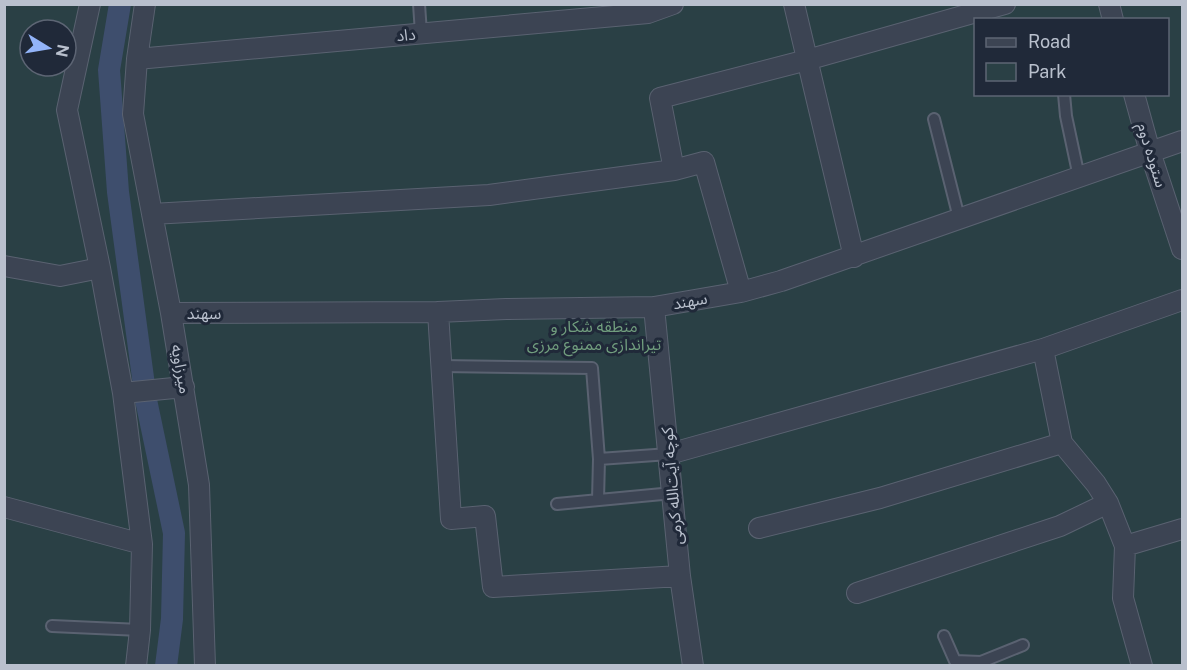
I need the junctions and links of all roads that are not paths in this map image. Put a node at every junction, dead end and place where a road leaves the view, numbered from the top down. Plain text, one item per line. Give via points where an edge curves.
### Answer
1 (90, 4) edge
2 (145, 4) edge
3 (419, 4) edge
4 (673, 4) edge
5 (794, 4) edge
6 (1005, 4) edge
7 (421, 33) junction
8 (137, 59) junction
9 (807, 60) junction
10 (1064, 96) edge
11 (1135, 96) edge
12 (934, 119) dead end
13 (1182, 141) edge
14 (1150, 152) junction
15 (674, 170) junction
16 (1079, 177) junction
17 (152, 214) junction
18 (959, 218) junction
19 (1182, 249) edge
20 (854, 257) junction
21 (4, 266) edge
22 (100, 268) junction
23 (741, 292) junction
24 (1182, 300) edge
25 (654, 307) junction
26 (438, 312) junction
27 (171, 313) junction
28 (1043, 350) junction
29 (441, 366) junction
30 (184, 387) junction
31 (128, 392) junction
32 (1062, 443) junction
33 (669, 454) junction
34 (599, 459) junction
35 (673, 493) junction
36 (598, 500) junction
37 (1108, 503) junction
38 (557, 504) dead end
39 (4, 507) edge
40 (759, 528) dead end
41 (1182, 529) edge
42 (142, 544) junction
43 (1125, 546) junction
44 (680, 576) junction
45 (858, 593) dead end
46 (52, 626) dead end
47 (140, 630) junction
48 (944, 636) dead end
49 (1023, 645) dead end
50 (982, 664) edge
51 (136, 666) edge
52 (205, 666) edge
53 (693, 666) edge
54 (1142, 666) edge

1 - 22 street via 67,110
2 - 8 street, میرزاویه
3 - 7 lane
4 - 7 street, داد via 648,13
5 - 9 street
6 - 9 street
7 - 8 street, داد
8 - 17 street, میرزاویه via 133,114
9 - 15 street via 660,98
9 - 20 street
10 - 16 lane
11 - 14 street, ستوده دوم
12 - 18 lane
13 - 14 street, سهند
14 - 16 street, سهند
14 - 19 street, ستوده دوم
15 - 17 street via 489,195
15 - 23 street via 704,162
16 - 18 street, سهند
17 - 27 street, میرزاویه
18 - 20 street, سهند
20 - 23 street, سهند
21 - 22 street via 60,276
22 - 31 street
23 - 25 street, سهند
24 - 28 street
25 - 26 street, سهند
25 - 33 street, کوچه آیت‌الله کرمی
26 - 27 street, سهند
26 - 29 street
27 - 30 street, میرزاویه
28 - 32 street
28 - 33 street
29 - 34 lane via 592,368
29 - 44 street via 450,519 485,516 493,587
30 - 31 street
30 - 52 street, میرزاویه via 199,485
31 - 42 street
32 - 37 street
32 - 40 street via 880,498
33 - 34 lane
33 - 35 street, کوچه آیت‌الله کرمی
34 - 36 lane
35 - 36 lane
35 - 44 street, کوچه آیت‌الله کرمی
36 - 38 lane
37 - 43 street
37 - 45 street via 1060,526
39 - 42 street
41 - 43 street
42 - 47 street
43 - 54 street via 1123,598
44 - 53 street, کوچه آیت‌الله کرمی
46 - 47 lane
47 - 51 street
48 - 50 lane via 955,661
49 - 50 lane

